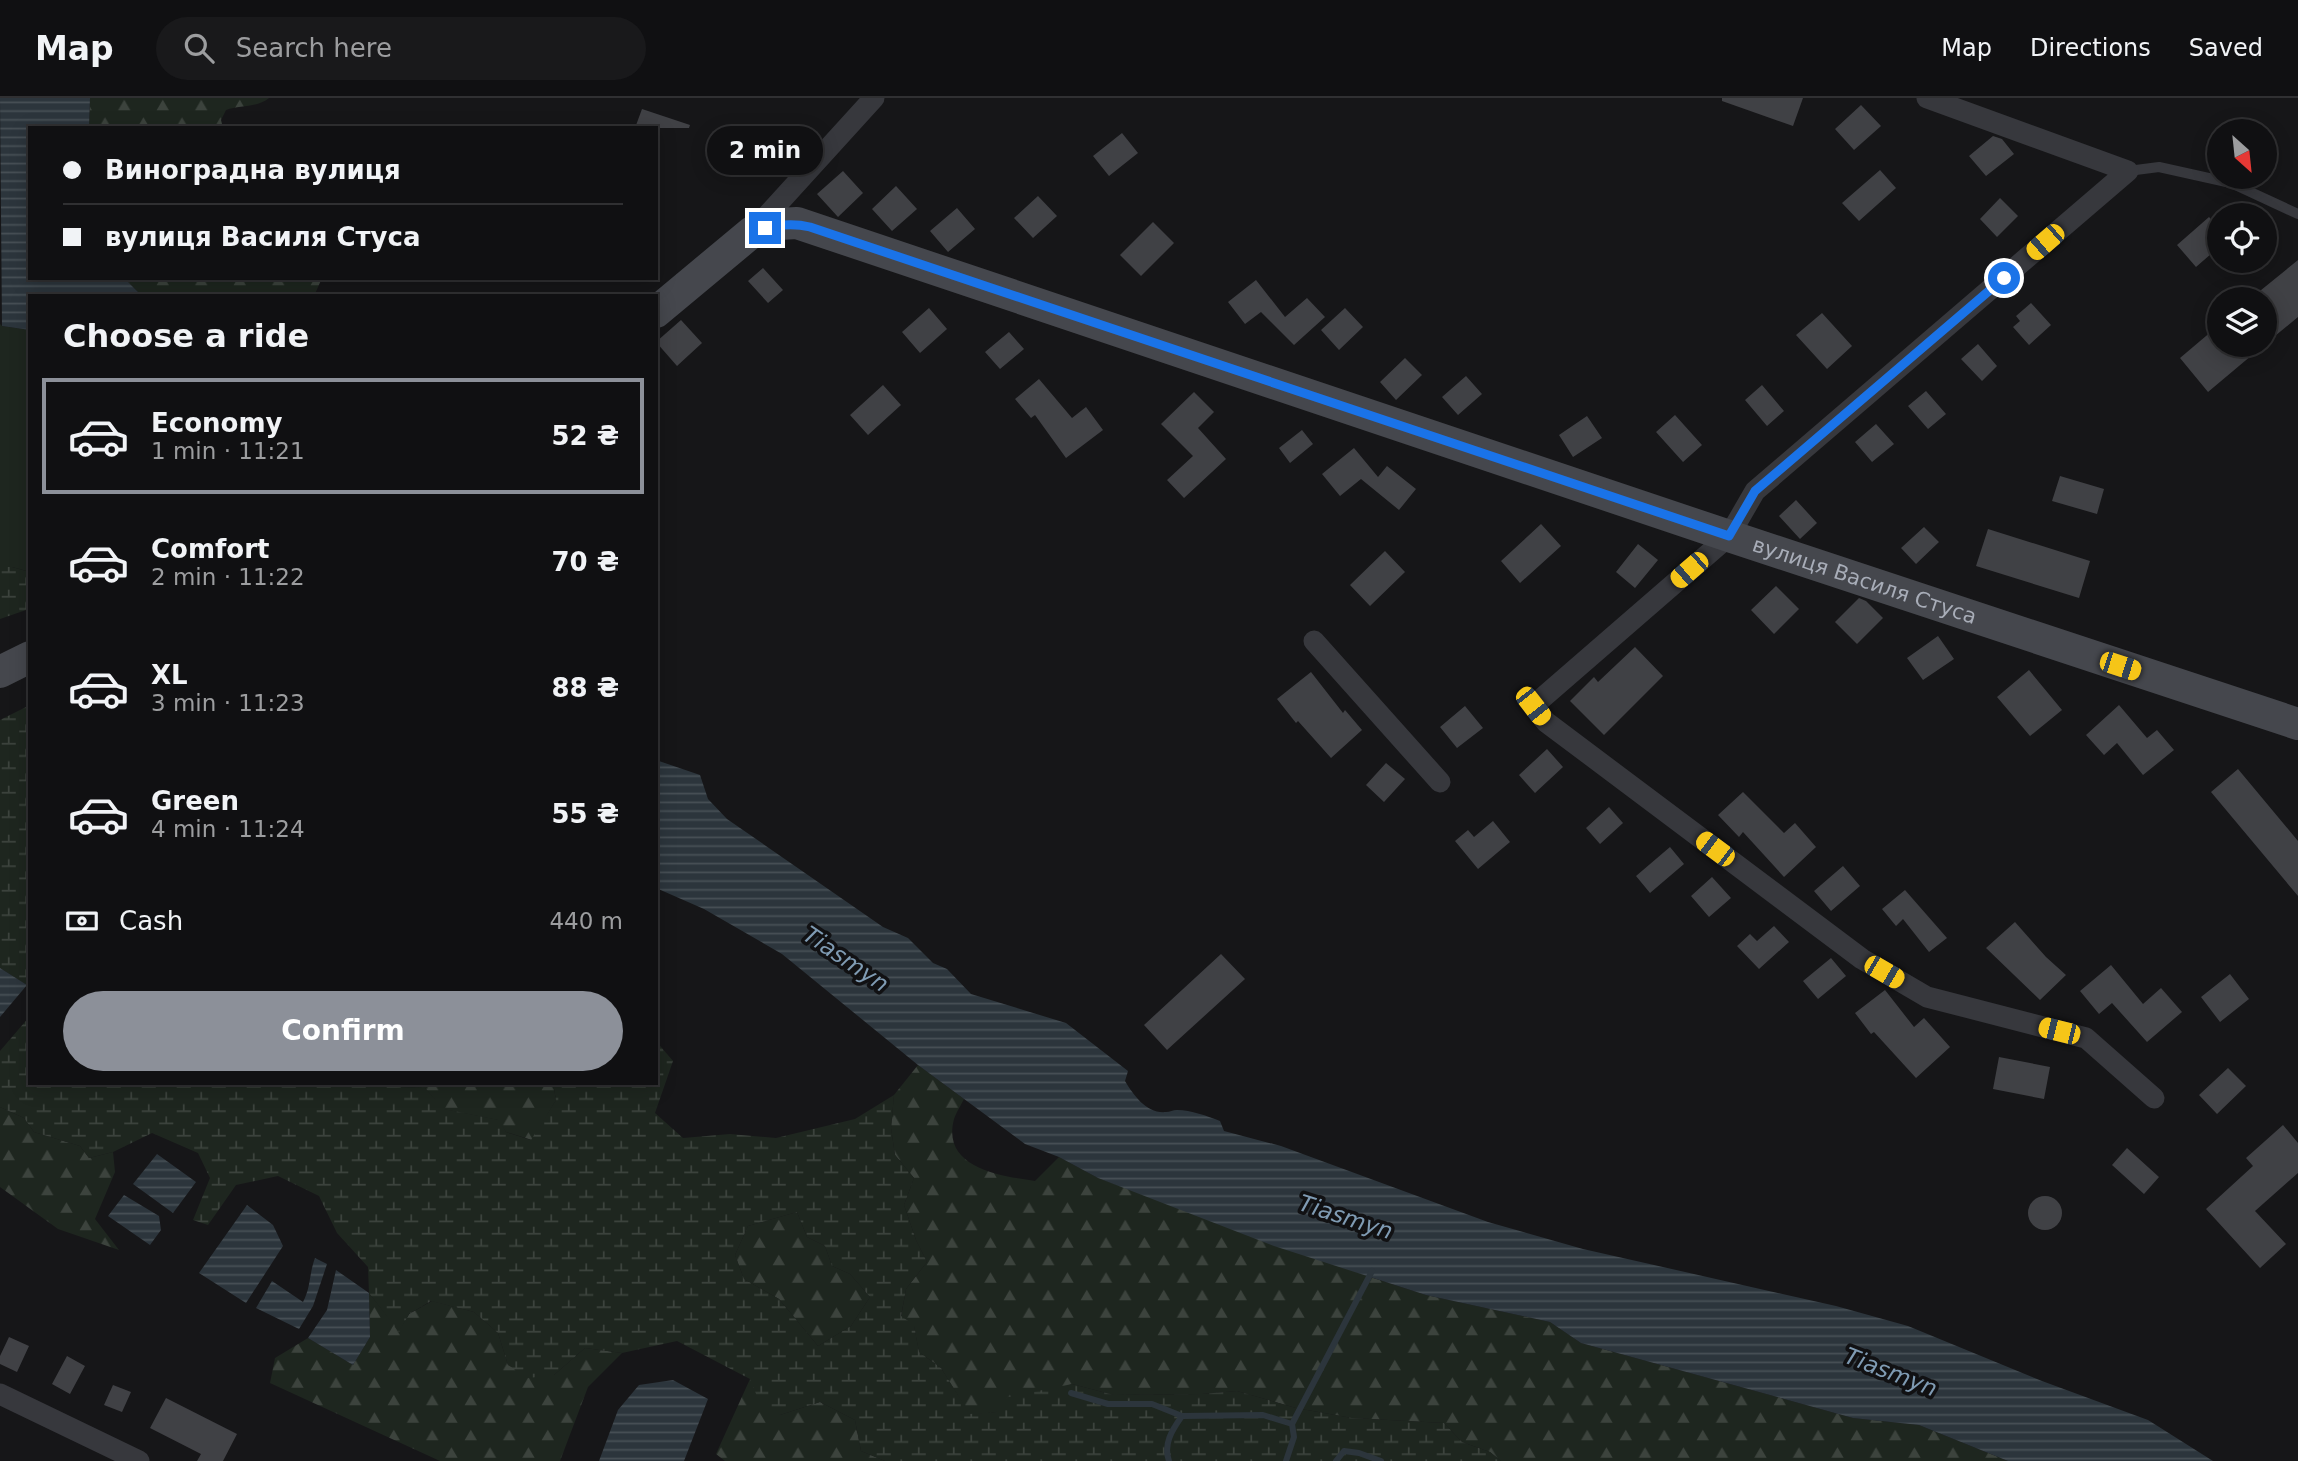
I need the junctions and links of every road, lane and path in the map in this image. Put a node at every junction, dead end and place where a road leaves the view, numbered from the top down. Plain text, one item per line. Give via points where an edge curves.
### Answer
1 (874, 98) edge
2 (1927, 98) edge
3 (2129, 171) junction
4 (2298, 214) edge
5 (752, 232) junction
6 (658, 310) edge
7 (1729, 536) junction
8 (1314, 641) dead end
9 (28, 658) edge
10 (0, 672) edge
11 (2298, 724) edge
12 (1440, 782) dead end
13 (2154, 1098) dead end
14 (0, 1394) edge
15 (139, 1461) edge

1 - 5 street
2 - 3 street
3 - 4 lane via 2159,167 2231,183
3 - 7 street via 1755,491
5 - 6 street
5 - 7 street, вулиця Василя Стуса via 779,224 810,227
7 - 11 street, вулиця Василя Стуса
7 - 13 street via 1533,706 1546,722 1862,959 1927,997 2086,1038
8 - 12 street
9 - 10 street
14 - 15 street

